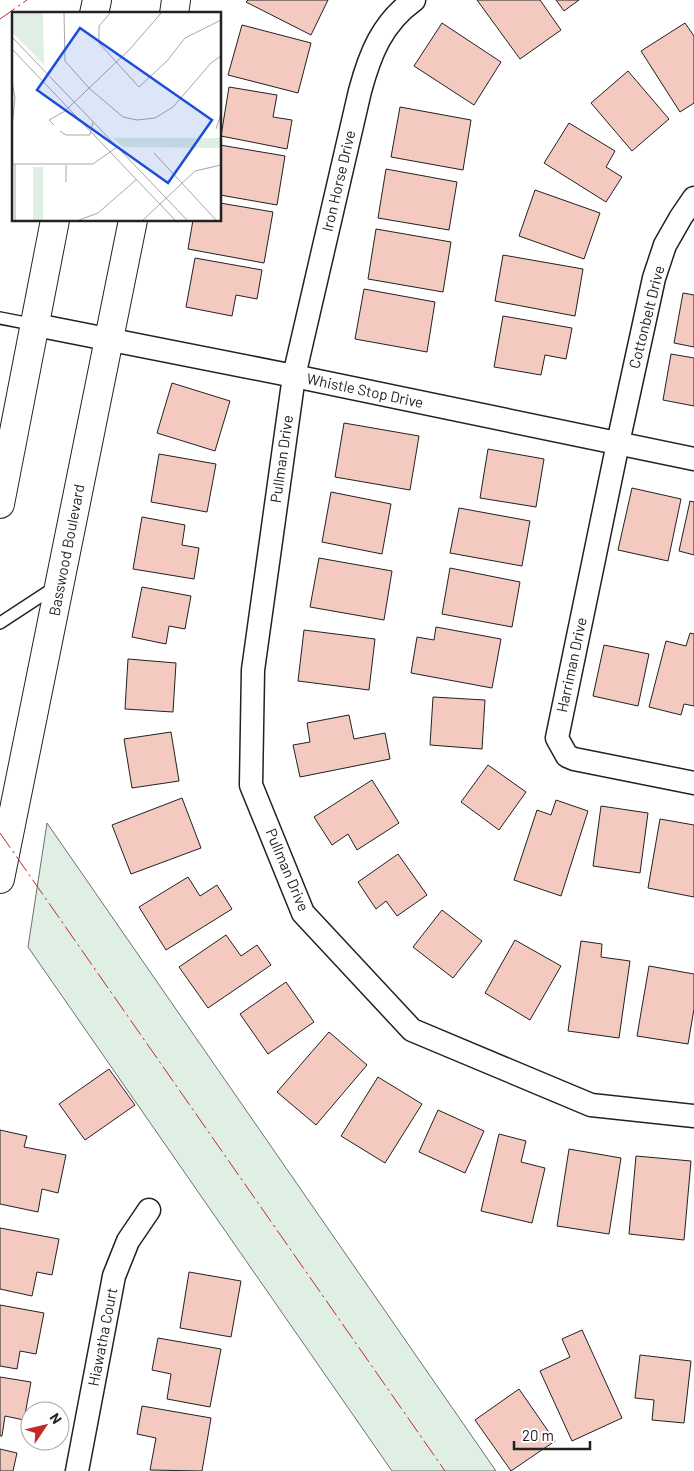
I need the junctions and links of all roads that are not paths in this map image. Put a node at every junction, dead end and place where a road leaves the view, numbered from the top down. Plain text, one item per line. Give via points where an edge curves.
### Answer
1 (414, 0) edge
2 (694, 198) edge
3 (56, 221) edge
4 (132, 221) edge
5 (0, 318) edge
6 (36, 325) junction
7 (109, 340) junction
8 (294, 376) junction
9 (618, 444) junction
10 (694, 459) edge
11 (0, 504) edge
12 (60, 584) junction
13 (0, 623) edge
14 (694, 783) edge
15 (0, 879) edge
16 (694, 1116) edge
17 (149, 1210) dead end
18 (77, 1471) edge

1 - 8 street, Iron Horse Drive via 383,30 368,60
2 - 9 street, Cottonbelt Drive via 665,245 654,278
3 - 6 main road
4 - 7 main road, Basswood Boulevard
5 - 6 lane
6 - 7 street, Whistle Stop Drive
6 - 11 main road
7 - 8 street, Whistle Stop Drive
7 - 12 main road, Basswood Boulevard
8 - 9 street, Whistle Stop Drive
8 - 16 street, Pullman Drive via 253,670 251,785 303,913 412,1030 591,1105
9 - 10 street, Whistle Stop Drive
9 - 14 street, Harriman Drive via 556,738 567,756 574,759
12 - 13 lane
12 - 15 main road, Basswood Boulevard
17 - 18 street, Hiawatha Court via 128,1241 114,1276

